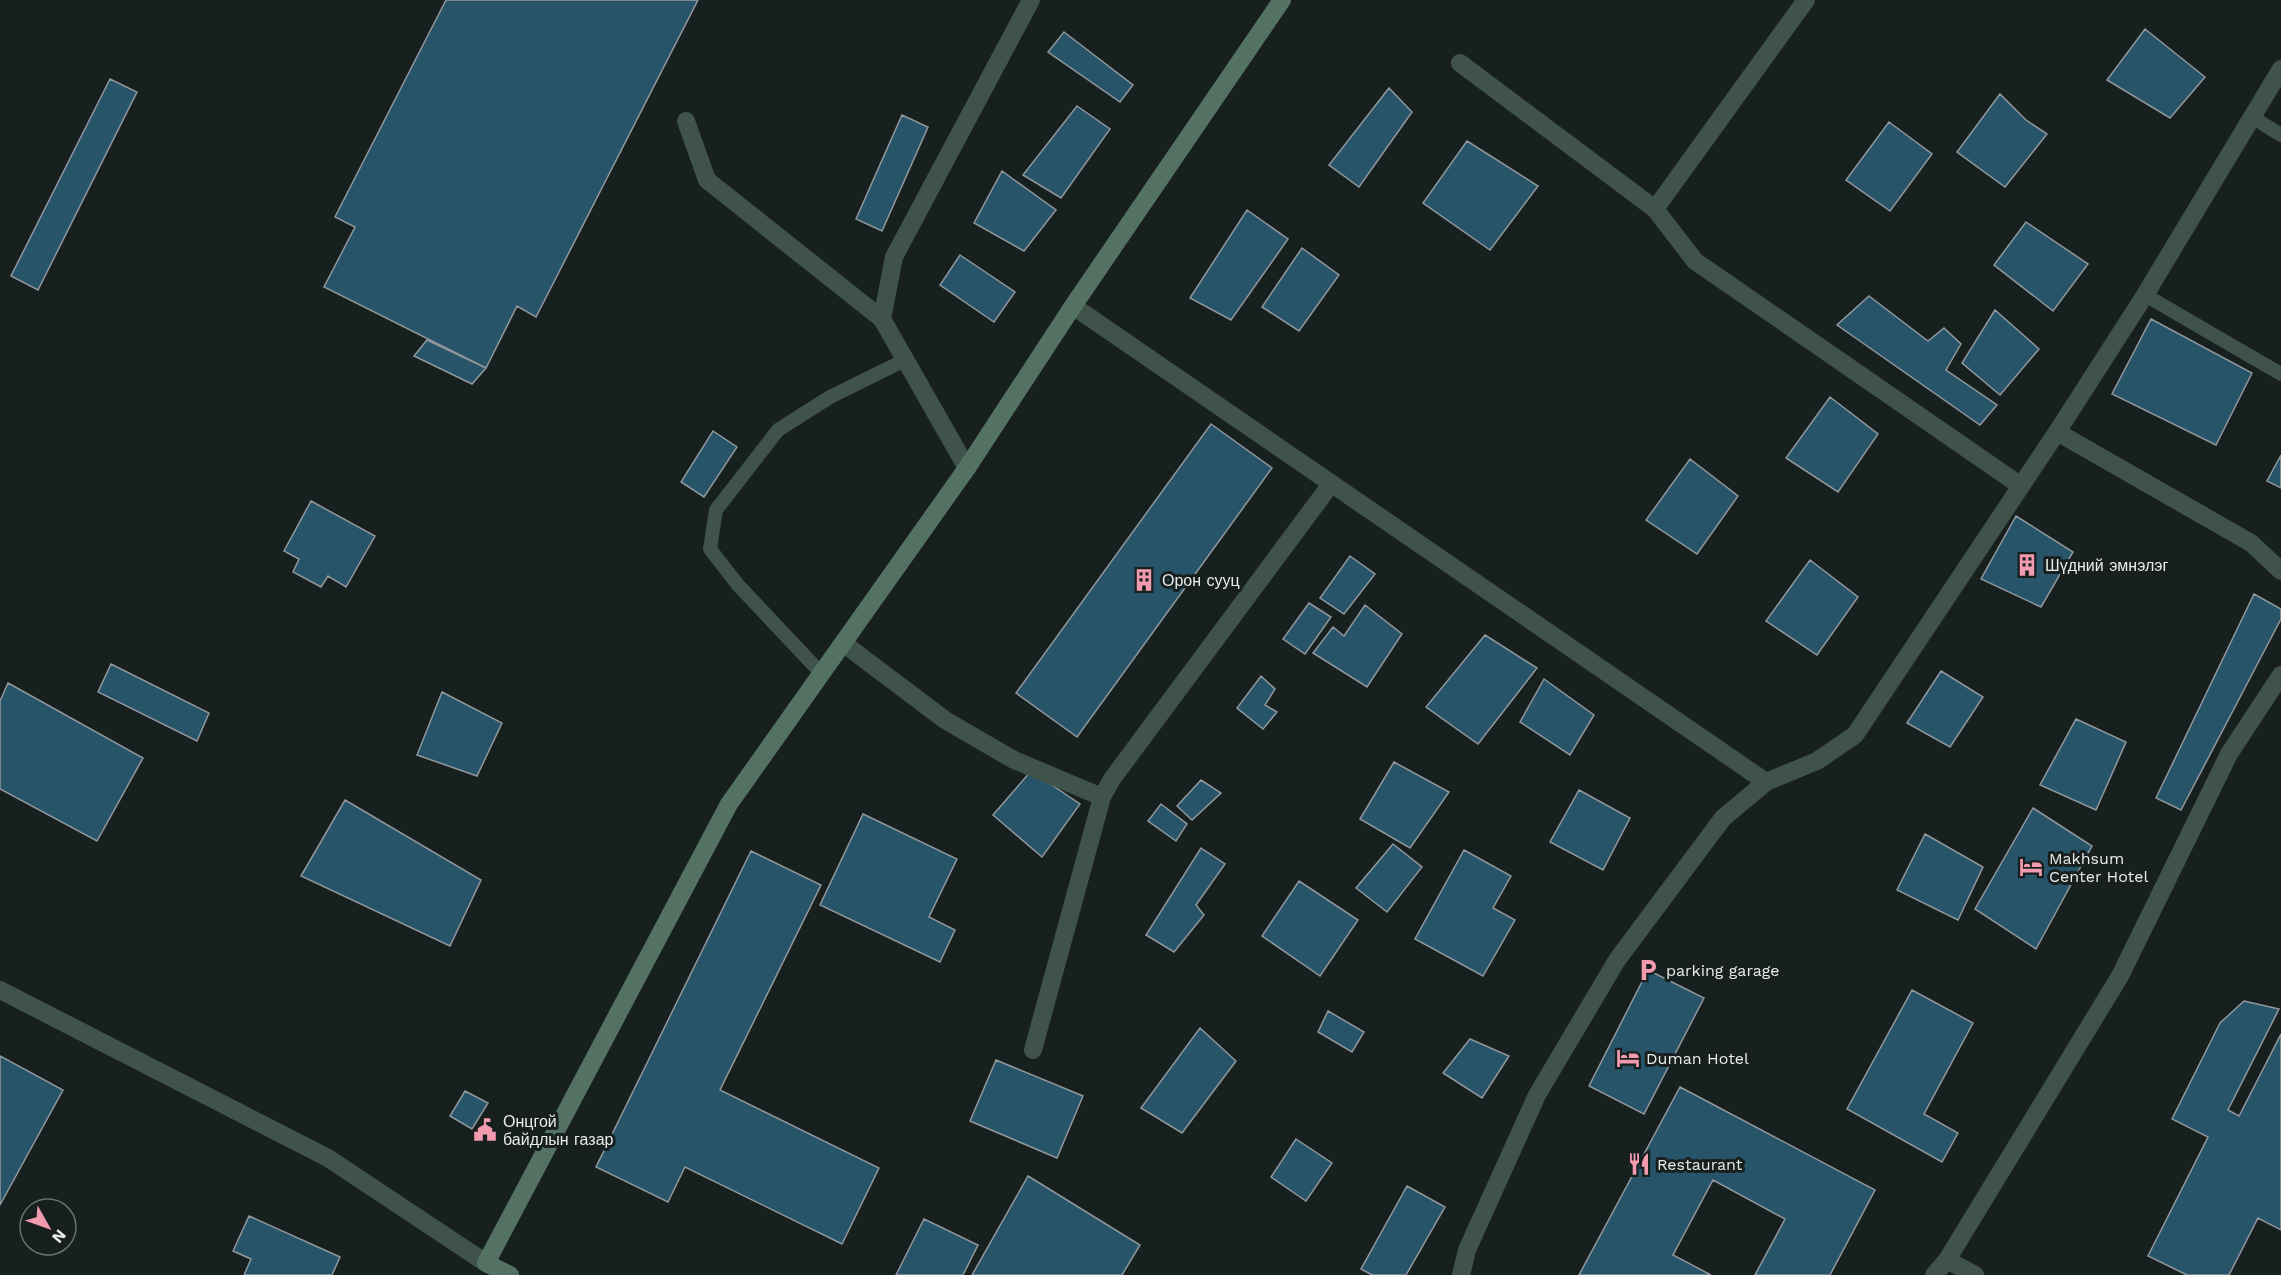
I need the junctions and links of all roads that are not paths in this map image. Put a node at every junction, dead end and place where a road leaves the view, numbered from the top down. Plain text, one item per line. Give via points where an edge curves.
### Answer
1 (1031, 0) edge
2 (1282, 0) edge
3 (1806, 0) edge
4 (1460, 63) dead end
5 (2281, 69) edge
6 (2252, 117) junction
7 (686, 121) dead end
8 (2281, 135) edge
9 (1655, 209) junction
10 (2145, 295) junction
11 (1073, 306) junction
12 (882, 319) junction
13 (905, 360) junction
14 (2281, 374) edge
15 (2057, 432) junction
16 (967, 468) junction
17 (1331, 484) junction
18 (2021, 486) junction
19 (2281, 571) edge
20 (843, 643) junction
21 (821, 674) junction
22 (2281, 675) edge
23 (1766, 782) junction
24 (1102, 797) junction
25 (0, 990) edge
26 (1033, 1050) dead end
27 (1947, 1260) junction
28 (486, 1263) junction
29 (510, 1275) edge
30 (1461, 1275) edge
31 (1934, 1275) edge
32 (1975, 1275) edge

1 - 12 street via 894,257
2 - 11 main road
3 - 9 street
4 - 9 street
5 - 6 street
6 - 8 lane
6 - 10 street
7 - 12 street via 707,180
9 - 18 street via 1695,261
10 - 14 lane
10 - 15 street
11 - 16 main road
11 - 17 street
12 - 13 street
13 - 16 street
13 - 21 lane via 830,397 778,430 716,510 710,549
15 - 18 street
15 - 19 street via 2252,543
16 - 20 main road
17 - 23 street
17 - 24 street
18 - 23 street via 1855,735 1817,761
20 - 21 main road
20 - 24 street via 945,720 1014,760
21 - 28 main road via 729,804
22 - 27 street via 2229,754 2120,976
23 - 30 street via 1723,819 1617,960 1537,1095 1467,1250
24 - 26 street
25 - 28 street via 328,1158
27 - 31 street
27 - 32 street
28 - 29 main road

